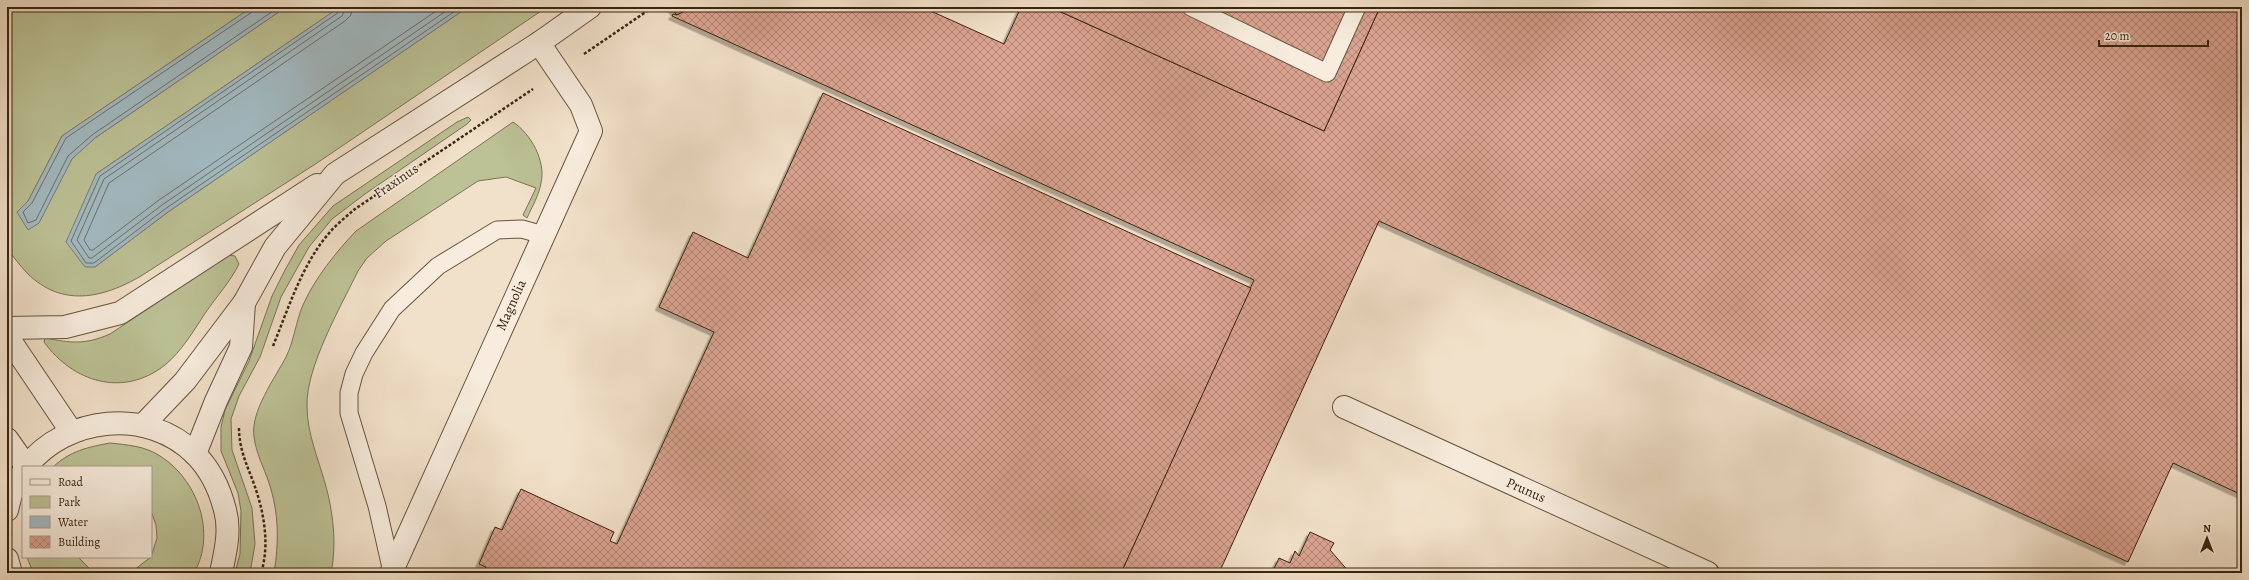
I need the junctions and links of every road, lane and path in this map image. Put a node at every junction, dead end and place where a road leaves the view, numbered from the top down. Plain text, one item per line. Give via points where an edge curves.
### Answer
1 (590, 7) edge
2 (653, 7) edge
3 (1191, 7) edge
4 (1357, 7) edge
5 (539, 43) junction
6 (558, 72) junction
7 (335, 174) junction
8 (542, 235) junction
9 (244, 303) junction
10 (7, 328) edge
11 (7, 336) edge
12 (271, 350) dead end
13 (1344, 407) dead end
14 (143, 425) junction
15 (239, 426) dead end
16 (71, 431) junction
17 (239, 437) dead end
18 (7, 439) edge
19 (195, 454) junction
20 (24, 466) edge
21 (27, 466) edge
22 (22, 474) edge
23 (7, 510) edge
24 (7, 559) edge
25 (11, 573) edge
26 (221, 573) edge
27 (392, 573) edge
28 (1708, 573) edge

1 - 5 street
2 - 6 path, Fraxinus
3 - 4 lane via 1327,73
5 - 6 street, Magnolia
5 - 7 street
6 - 8 street, Magnolia via 581,105 591,131
6 - 12 path, Fraxinus via 355,209 330,232 312,256 293,294
7 - 9 street via 275,247
7 - 10 street via 120,313 65,327
8 - 27 street, Magnolia
8 - 27 lane via 522,228 497,230 438,266 392,310 364,353 354,374 349,393 349,413 377,506
9 - 14 street via 185,381
9 - 19 street via 240,348
11 - 16 street
13 - 28 street, Prunus
14 - 16 street via 106,422
14 - 19 street via 171,436
15 - 17 path
16 - 21 street via 46,446
18 - 20 street
19 - 26 street via 215,481 226,511 228,544
22 - 23 street via 11,494
24 - 25 street

